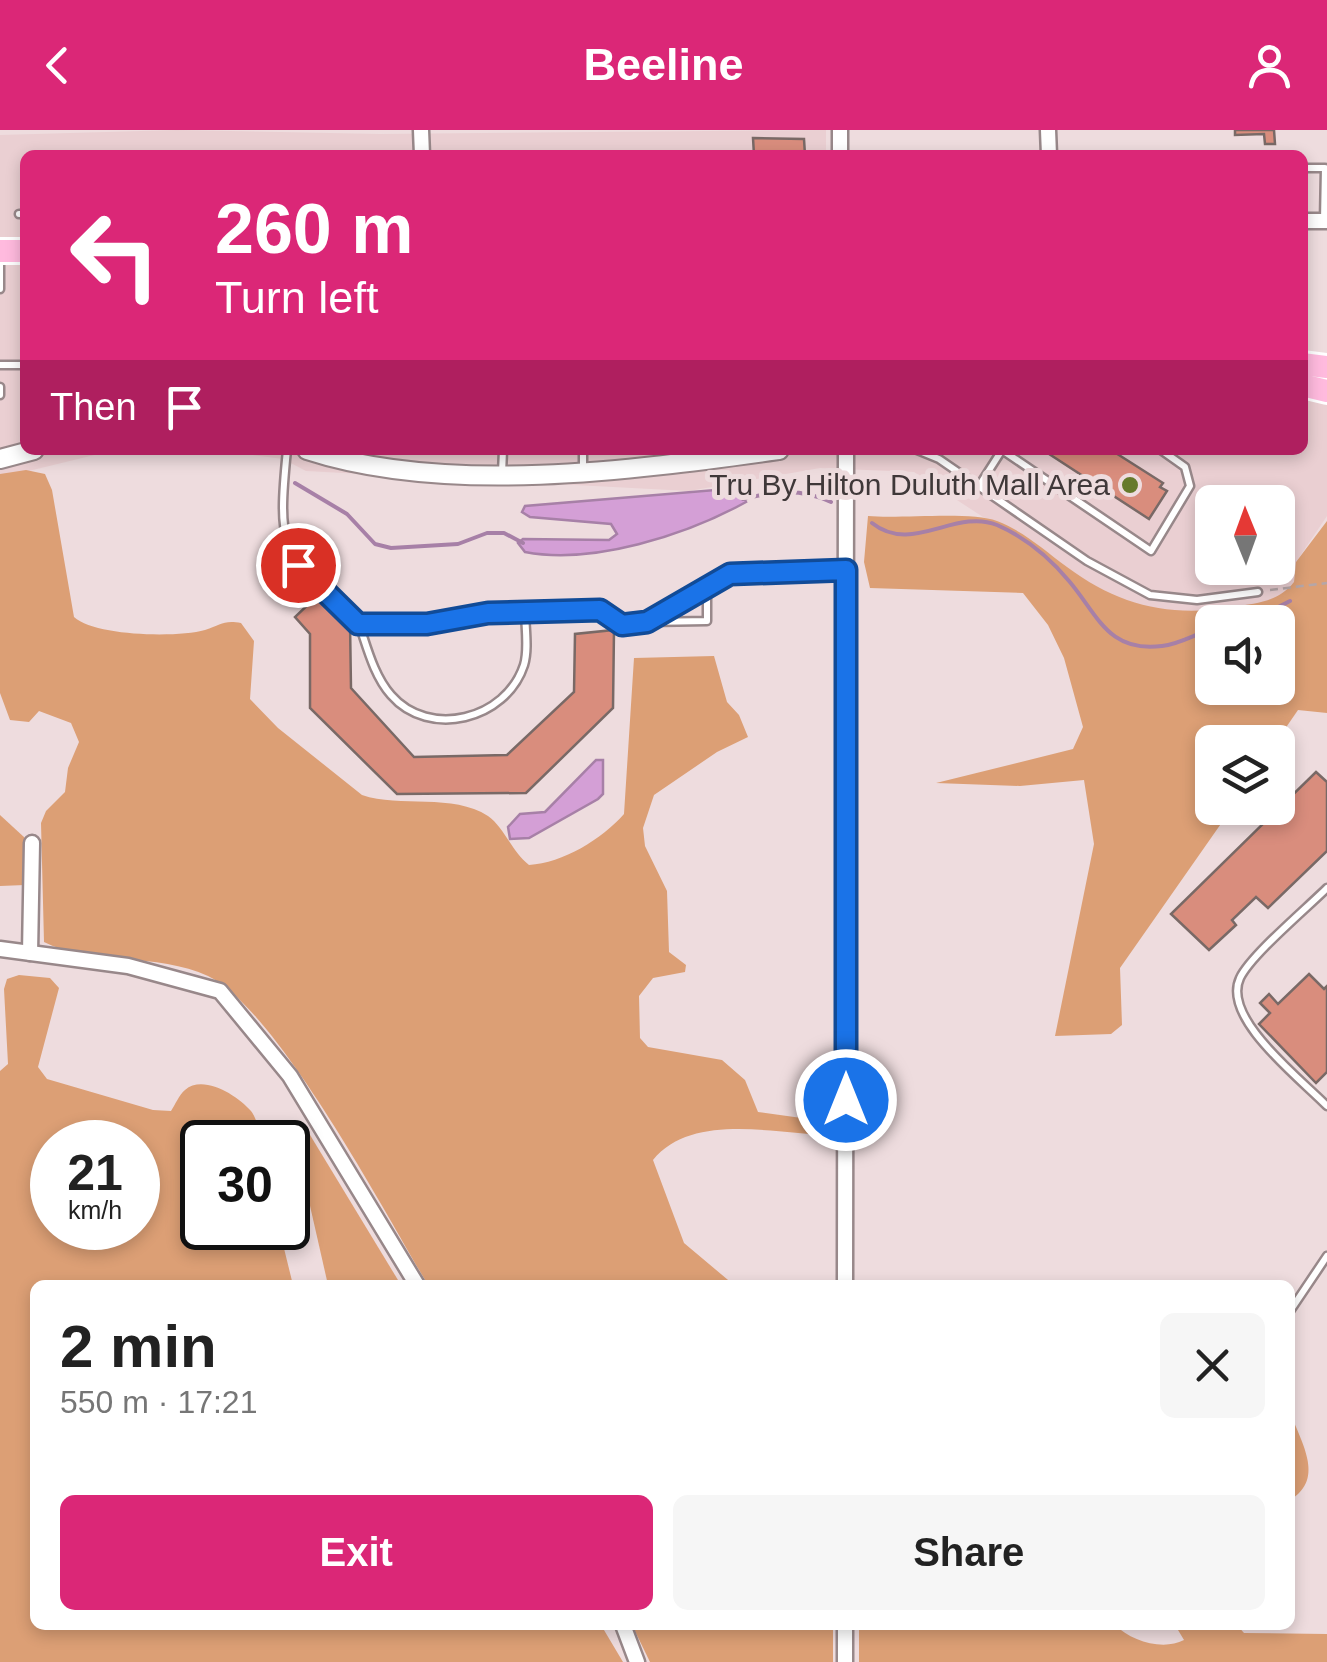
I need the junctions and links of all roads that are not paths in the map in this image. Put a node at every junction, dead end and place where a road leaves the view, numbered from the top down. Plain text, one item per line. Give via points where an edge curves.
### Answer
1 (1308, 168) edge
2 (1325, 221) edge
3 (0, 240) edge
4 (0, 251) edge
5 (0, 289) edge
6 (0, 386) edge
7 (0, 396) edge
8 (287, 455) edge
9 (503, 455) edge
10 (583, 455) edge
11 (708, 455) edge
12 (846, 455) edge
13 (930, 455) edge
14 (999, 455) edge
15 (1009, 455) edge
16 (1168, 455) edge
17 (353, 457) edge
18 (665, 458) edge
19 (583, 472) junction
20 (502, 473) junction
21 (979, 486) junction
22 (846, 570) junction
23 (706, 590) junction
24 (1258, 592) road end
25 (525, 610) junction
26 (647, 622) junction
27 (358, 624) junction
28 (32, 843) dead end
29 (1327, 888) edge
30 (0, 948) edge
31 (30, 953) junction
32 (1327, 1106) edge
33 (1327, 1256) edge
34 (414, 1280) edge
35 (845, 1280) edge
36 (1295, 1304) edge
37 (625, 1630) edge
38 (845, 1630) edge
39 (637, 1662) edge
40 (845, 1662) edge

1 - 2 lane via 1325,168
3 - 4 street
4 - 5 lane
6 - 7 lane
8 - 27 lane via 284,541 298,565
9 - 20 lane
10 - 19 lane
11 - 18 street
12 - 22 street
13 - 21 lane
14 - 21 lane
15 - 16 lane via 1151,550 1190,486 1186,467
17 - 20 street via 380,470
18 - 19 street
19 - 20 street
21 - 24 lane via 1150,596 1197,600
22 - 23 lane via 754,570 730,574
22 - 35 street
23 - 26 lane
23 - 26 lane via 706,621
25 - 26 lane via 600,610 622,625
25 - 27 lane via 427,624
25 - 27 lane via 525,663 512,687 486,710 452,721 419,716 391,696
28 - 31 street
29 - 32 lane via 1242,974 1237,997 1241,1018
30 - 31 street
31 - 34 street via 128,966 220,990 290,1076
33 - 36 lane
37 - 39 street
38 - 40 street

